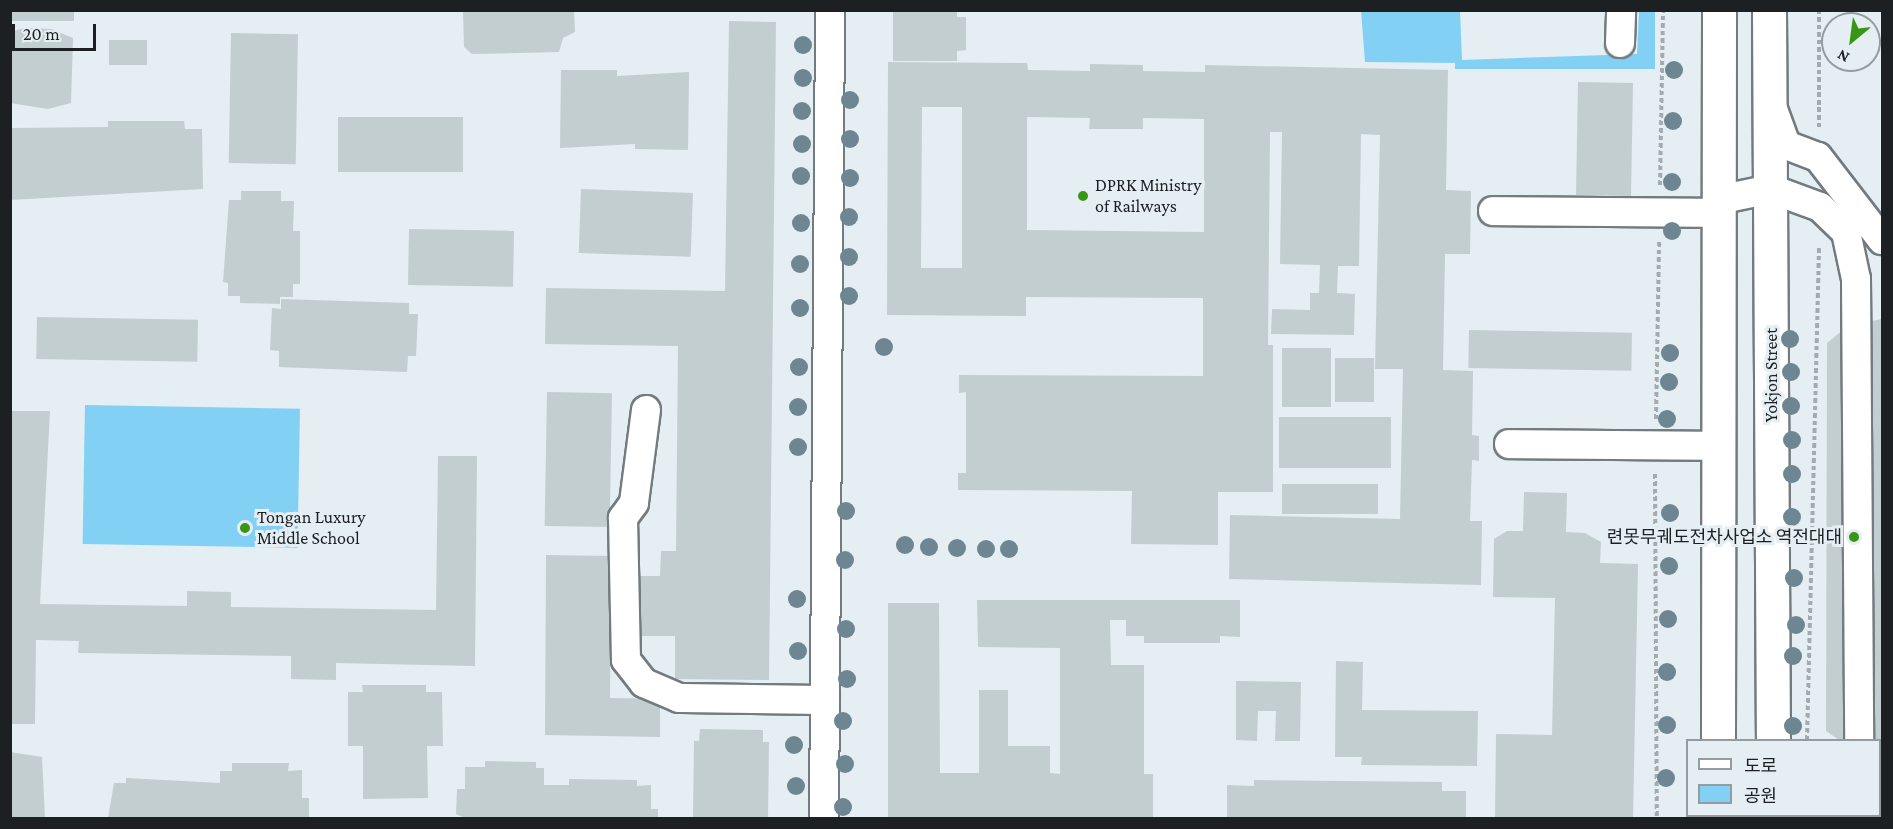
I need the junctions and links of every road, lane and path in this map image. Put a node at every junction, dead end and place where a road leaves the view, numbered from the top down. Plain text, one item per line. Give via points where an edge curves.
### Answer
1 (830, 10) edge
2 (1621, 10) edge
3 (1719, 10) edge
4 (1769, 10) edge
5 (1819, 10) edge
6 (1620, 43) dead end
7 (1771, 104) junction
8 (1818, 157) junction
9 (1771, 189) junction
10 (1718, 207) junction
11 (1820, 207) junction
12 (1493, 211) dead end
13 (1882, 240) edge
14 (646, 410) dead end
15 (1509, 444) dead end
16 (1718, 446) junction
17 (825, 700) junction
18 (1718, 739) edge
19 (1773, 739) edge
20 (1807, 739) edge
21 (1859, 739) edge
22 (824, 819) edge

1 - 17 street
2 - 6 street
3 - 10 main road
4 - 7 main road, Yokjon Street
5 - 8 path
7 - 8 street via 1786,145
7 - 9 main road, Yokjon Street
8 - 13 street
9 - 10 street
9 - 11 street
9 - 19 main road, Yokjon Street
10 - 12 street
10 - 16 main road
11 - 20 path
11 - 21 street via 1846,232 1856,279
14 - 17 street via 634,503 623,518 626,660 644,683 679,698
15 - 16 street
16 - 18 main road
17 - 22 street

